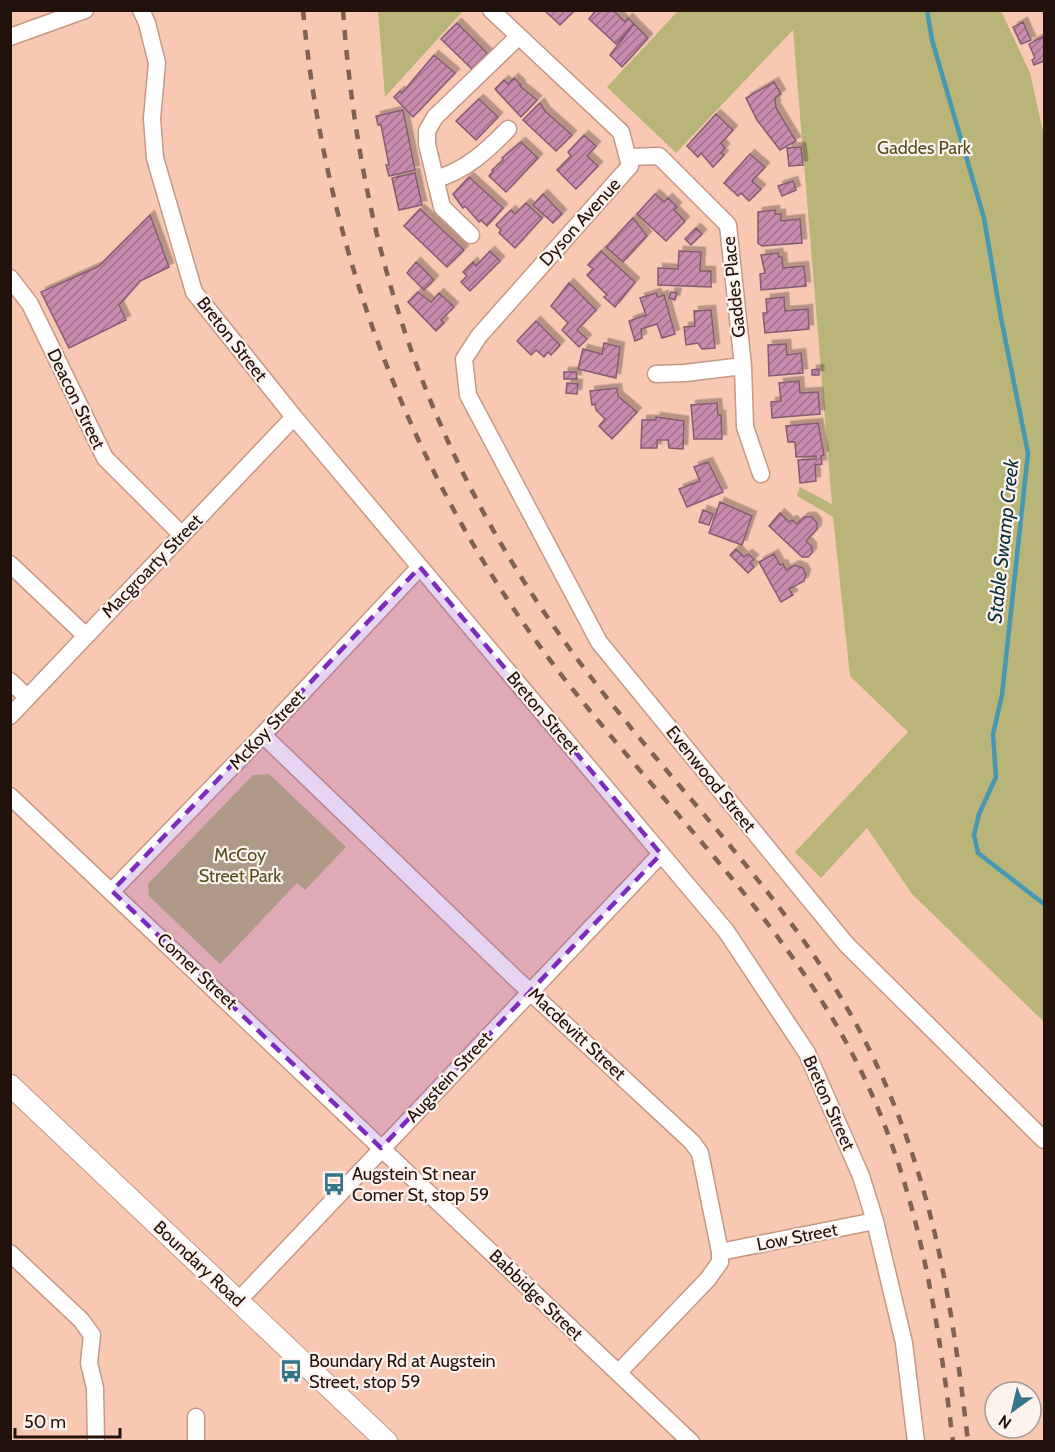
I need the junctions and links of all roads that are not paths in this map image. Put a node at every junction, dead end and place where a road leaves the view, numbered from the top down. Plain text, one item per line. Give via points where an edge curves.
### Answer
1 (85, 10) edge
2 (141, 10) edge
3 (491, 10) edge
4 (10, 37) edge
5 (518, 37) junction
6 (508, 129) dead end
7 (630, 157) junction
8 (435, 179) junction
9 (471, 235) dead end
10 (10, 278) edge
11 (464, 359) joint
12 (742, 366) junction
13 (656, 374) dead end
14 (294, 417) junction
15 (761, 474) dead end
16 (182, 535) junction
17 (10, 564) edge
18 (420, 567) junction
19 (86, 636) junction
20 (10, 681) edge
21 (27, 698) junction
22 (10, 716) edge
23 (263, 735) junction
24 (10, 796) edge
25 (661, 854) junction
26 (112, 891) junction
27 (530, 991) junction
28 (10, 1085) edge
29 (1044, 1140) edge
30 (381, 1148) junction
31 (874, 1221) junction
32 (720, 1252) junction
33 (10, 1253) edge
34 (238, 1301) junction
35 (618, 1373) junction
36 (196, 1417) dead end
37 (96, 1442) edge
38 (196, 1442) edge
39 (387, 1442) edge
40 (691, 1442) edge
41 (916, 1442) edge

1 - 4 street
2 - 14 street, Breton Street via 157,63 152,118 155,158 194,292
3 - 5 street, Dyson Avenue
5 - 7 street, Dyson Avenue via 621,132
5 - 8 street via 435,117 427,137
6 - 8 street via 486,152
7 - 11 street, Dyson Avenue via 630,166 488,324
7 - 12 street, Gaddes Place via 659,156 728,225
8 - 9 street via 442,207
10 - 16 street, Deacon Street via 30,304 105,458
11 - 29 street, Evenwood Street via 468,395 599,642 846,944
12 - 13 street
12 - 15 street, Gaddes Place via 745,427
14 - 16 street, Macgroarty Street
14 - 18 street, Breton Street
16 - 19 street, Macgroarty Street
17 - 19 street
18 - 23 street, McKoy Street
18 - 25 street, Breton Street
19 - 21 street, Macgroarty Street
20 - 21 street
21 - 22 street, Macgroarty Street
23 - 26 street, McKoy Street
23 - 27 street, Macdevitt Street
24 - 26 street, Comer Street
25 - 27 street, Augstein Street
25 - 31 street, Breton Street via 726,931 807,1053 861,1176
26 - 30 street, Comer Street
27 - 30 street, Augstein Street
27 - 32 street, Macdevitt Street via 692,1142 700,1153
28 - 34 main road, Boundary Road
30 - 34 street, Augstein Street
30 - 35 street, Babbidge Street
31 - 32 street, Low Street
31 - 41 street, Breton Street via 904,1343
32 - 35 street via 720,1262 708,1279
33 - 37 street via 92,1335 89,1364 95,1389
34 - 39 main road, Boundary Road
35 - 40 street, Babbidge Street
36 - 38 street

